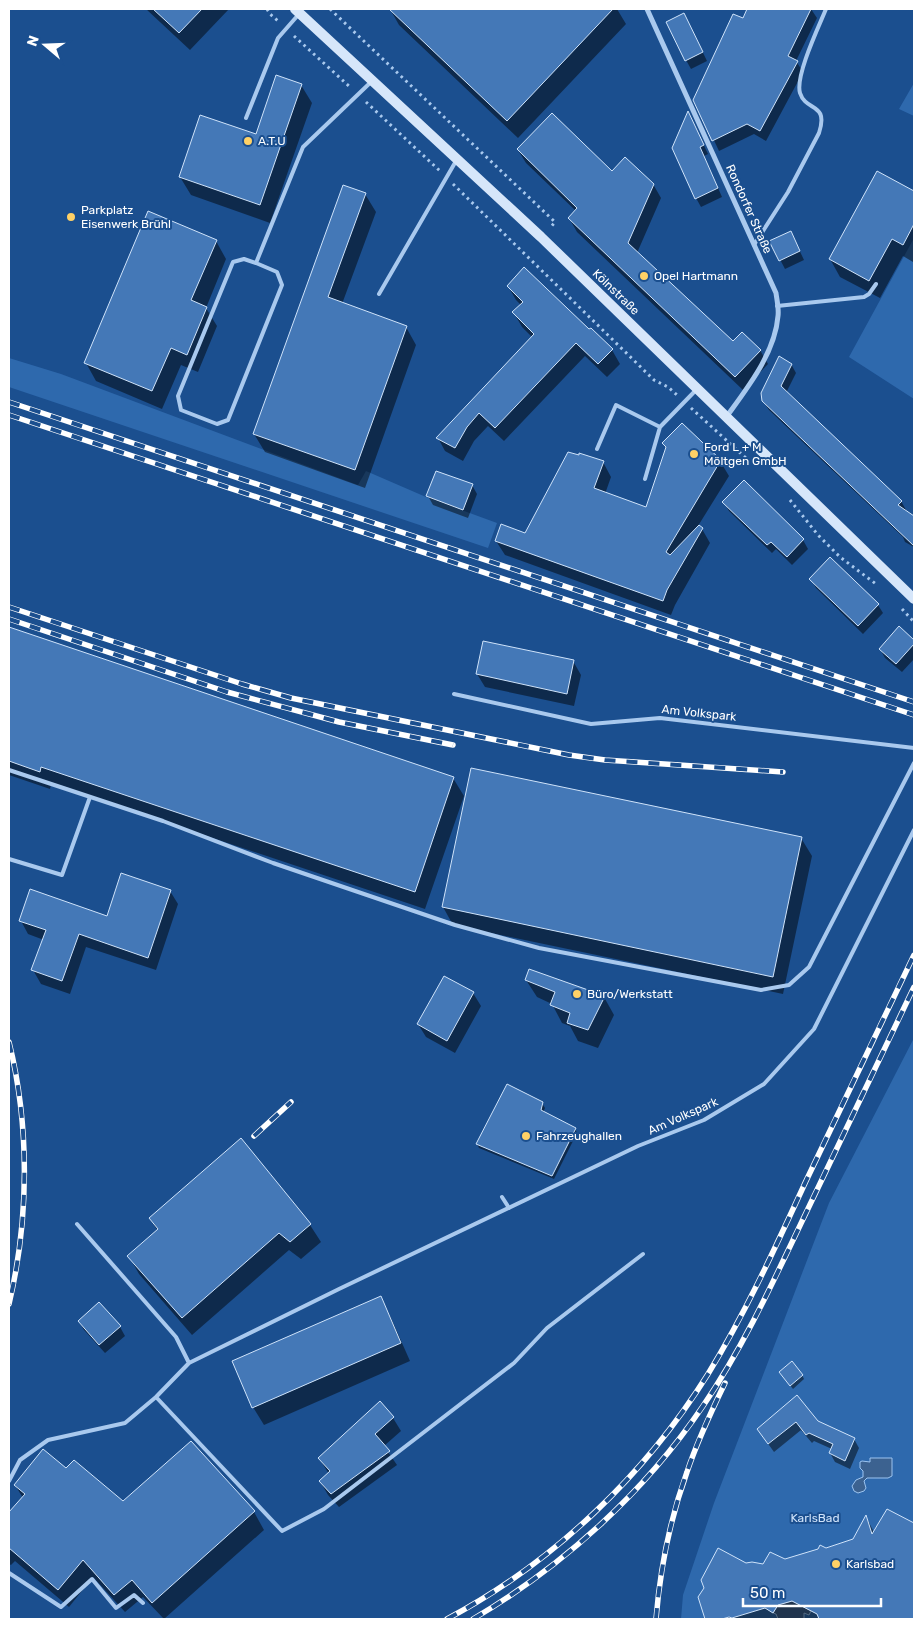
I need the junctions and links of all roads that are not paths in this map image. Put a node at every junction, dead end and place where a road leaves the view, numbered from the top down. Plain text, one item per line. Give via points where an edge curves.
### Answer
1 (647, 9) edge
2 (826, 9) edge
3 (297, 11) edge
4 (372, 81) junction
5 (246, 118) dead end
6 (457, 159) junction
7 (754, 245) junction
8 (256, 263) junction
9 (876, 284) dead end
10 (379, 294) dead end
11 (777, 306) junction
12 (698, 388) junction
13 (727, 416) junction
14 (660, 427) junction
15 (597, 449) dead end
16 (645, 479) dead end
17 (914, 599) edge
18 (454, 694) dead end
19 (914, 748) edge
20 (914, 763) edge
21 (9, 770) edge
22 (90, 797) junction
23 (914, 830) edge
24 (9, 859) edge
25 (502, 1198) dead end
26 (509, 1208) junction
27 (77, 1224) dead end
28 (643, 1254) dead end
29 (189, 1363) junction
30 (156, 1397) junction
31 (9, 1481) edge
32 (9, 1573) edge
33 (143, 1603) dead end

1 - 7 street, Rondorfer Straße
2 - 7 lane via 799,84 804,100 818,111 822,124 788,192
3 - 4 main road, Kölnstraße
3 - 5 lane via 278,38
4 - 6 main road, Kölnstraße
4 - 8 lane via 303,147
6 - 10 lane
6 - 12 main road, Kölnstraße
7 - 11 street, Rondorfer Straße via 776,293
8 - 8 lane via 277,272 282,285 228,420 217,424 181,410 178,396 234,262 244,259
9 - 11 lane via 864,296
11 - 13 street, Rondorfer Straße via 775,335 754,379
12 - 13 main road, Kölnstraße
12 - 14 lane
13 - 17 main road, Kölnstraße
14 - 15 lane via 616,405
14 - 16 lane
18 - 19 lane, Am Volkspark via 591,724 660,718
20 - 22 lane via 809,968 789,984 761,990 539,948 455,925
21 - 22 lane
22 - 24 lane via 62,875
23 - 26 lane, Am Volkspark via 814,1029 764,1084 704,1120 638,1146
25 - 26 lane
26 - 29 lane, Am Volkspark
27 - 29 lane via 176,1337
28 - 30 lane via 547,1328 514,1363 324,1508 282,1531
29 - 30 lane, Am Volkspark
30 - 31 lane, Am Volkspark via 126,1423 48,1440 20,1460
32 - 33 lane via 61,1607 92,1579 116,1608 134,1595

